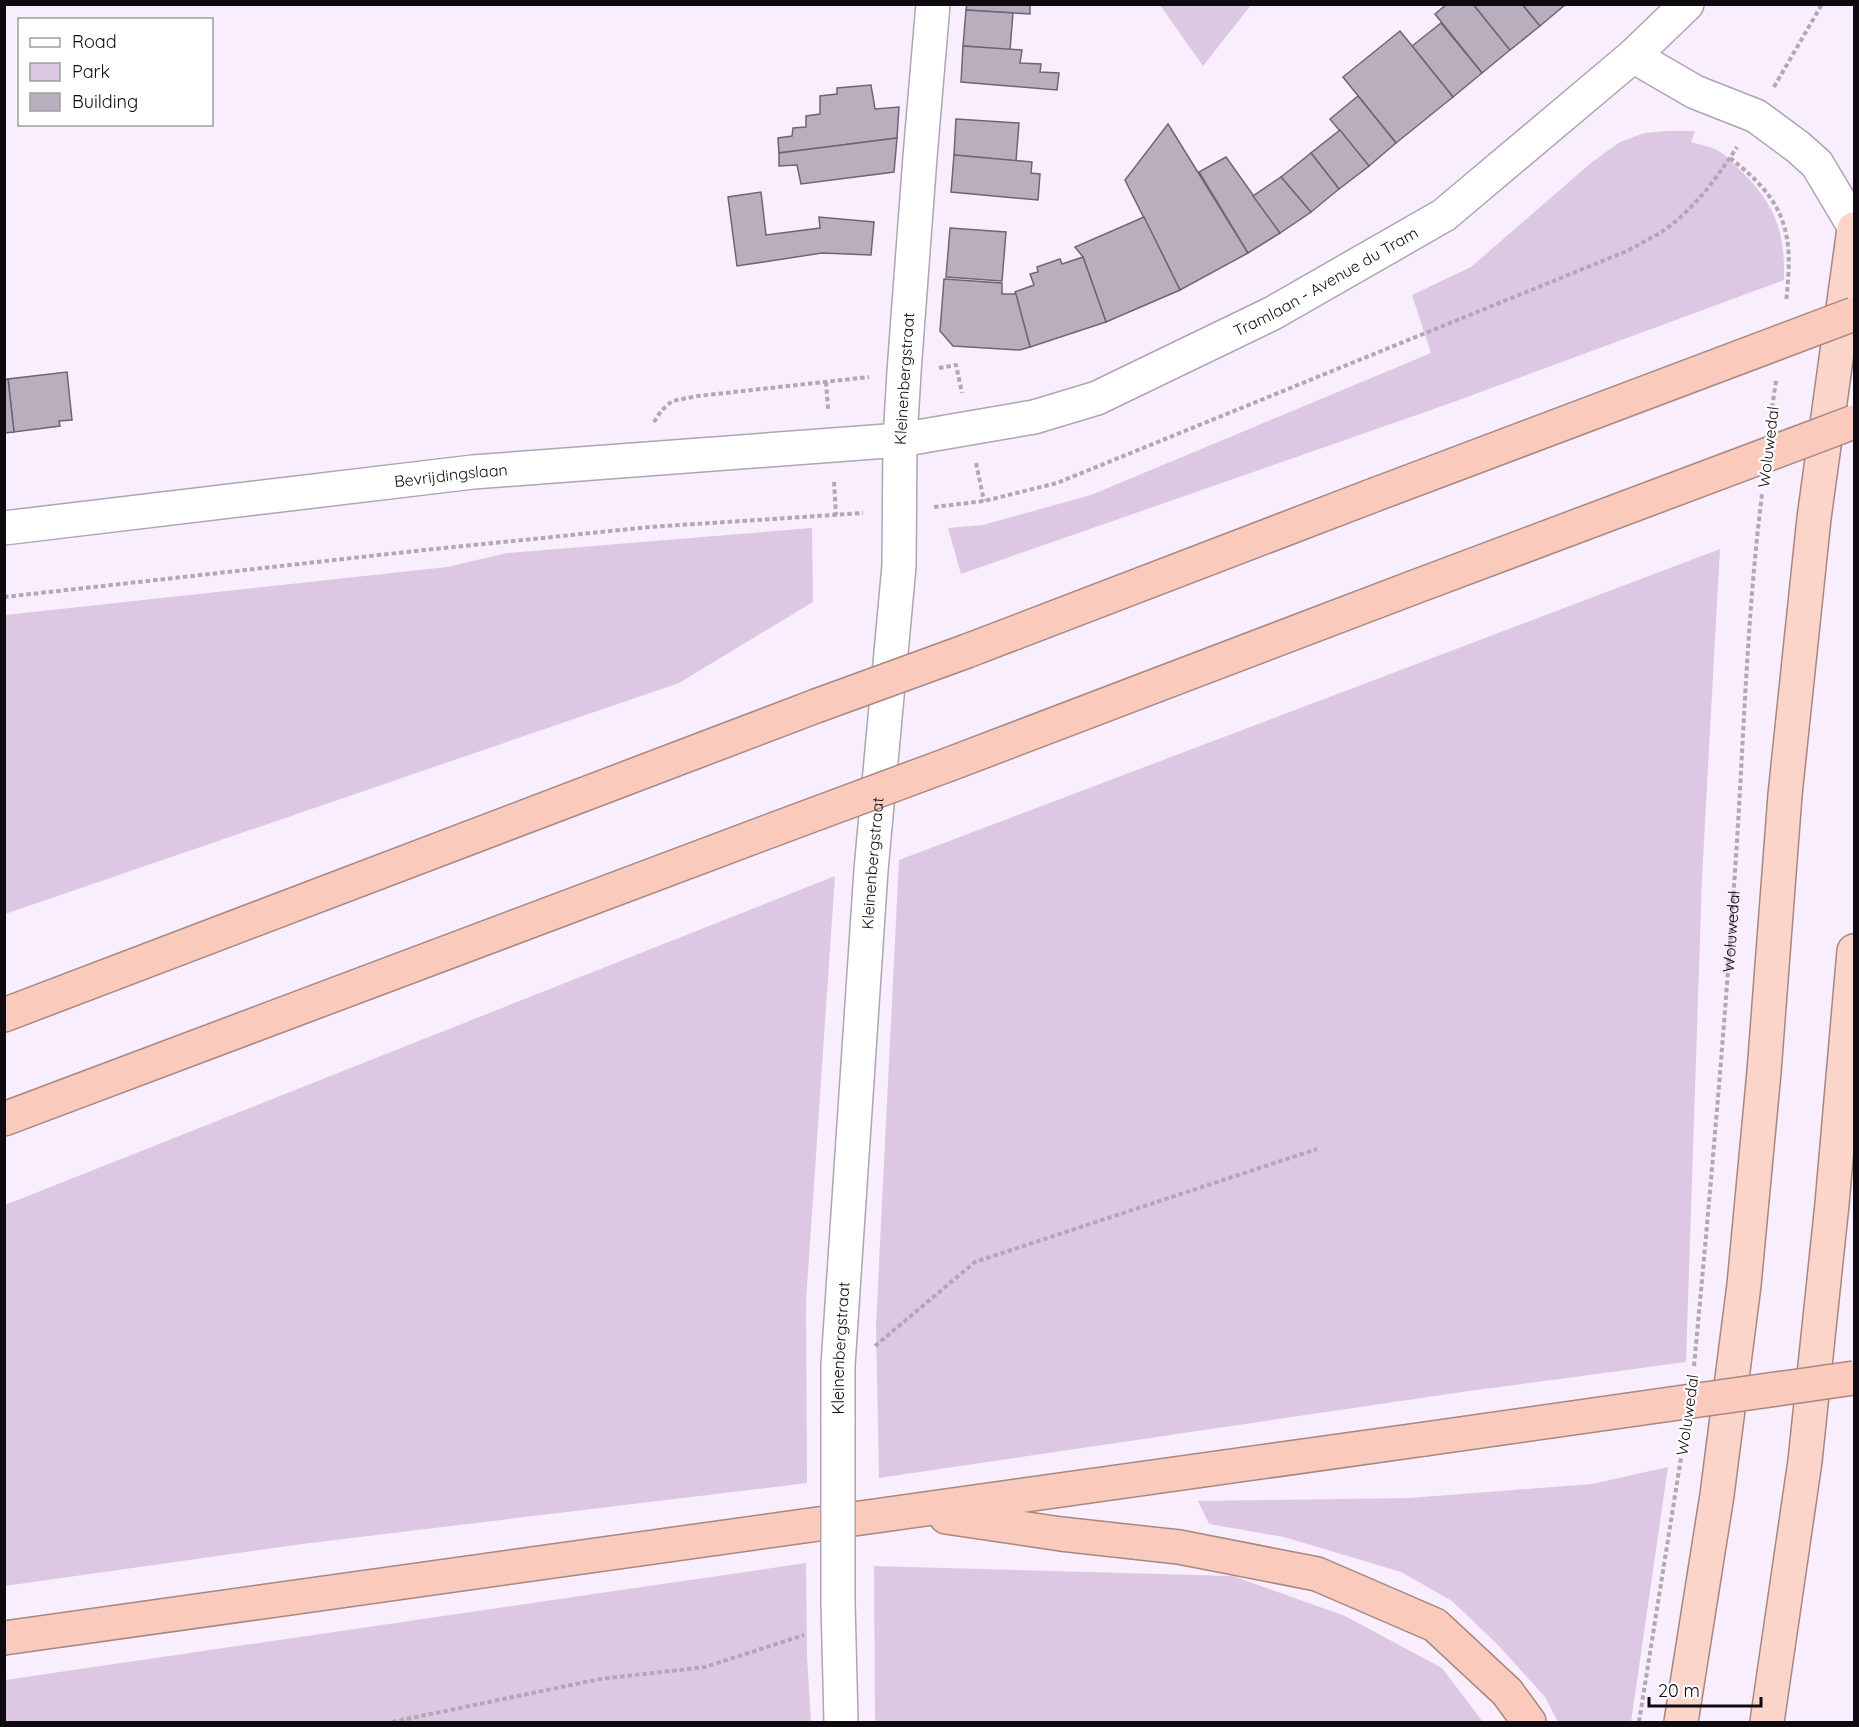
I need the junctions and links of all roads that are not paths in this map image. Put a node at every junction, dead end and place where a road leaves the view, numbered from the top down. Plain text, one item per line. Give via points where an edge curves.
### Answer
1 (933, 4) edge
2 (1686, 4) edge
3 (1633, 57) junction
4 (1854, 227) edge
5 (1854, 314) edge
6 (1854, 422) edge
7 (900, 440) junction
8 (4, 528) edge
9 (1854, 951) edge
10 (74, 988) junction
11 (4, 1003) edge
12 (4, 1015) edge
13 (4, 1119) edge
14 (1854, 1378) edge
15 (912, 1512) junction
16 (4, 1638) edge
17 (841, 1722) edge
18 (1529, 1722) edge
19 (1681, 1722) edge
20 (1767, 1722) edge

1 - 7 street, Kleinenbergstraat
2 - 3 street, Tramlaan - Avenue du Tram
3 - 4 street via 1695,92 1756,116 1798,147 1816,164
3 - 7 street, Tramlaan - Avenue du Tram via 1444,215 1273,313 1097,398 1034,417
4 - 19 highway via 1814,518 1785,795 1744,1285 1717,1495
5 - 10 highway, bridge
6 - 13 highway, bridge
7 - 8 street, Bevrijdingslaan via 473,472
7 - 17 street, Kleinenbergstraat, bridge via 899,566 871,870 838,1365
9 - 20 highway via 1805,1461
10 - 11 highway
10 - 12 highway
14 - 15 highway, bridge
15 - 16 highway
15 - 18 highway via 1179,1547 1317,1574 1435,1625 1507,1692

